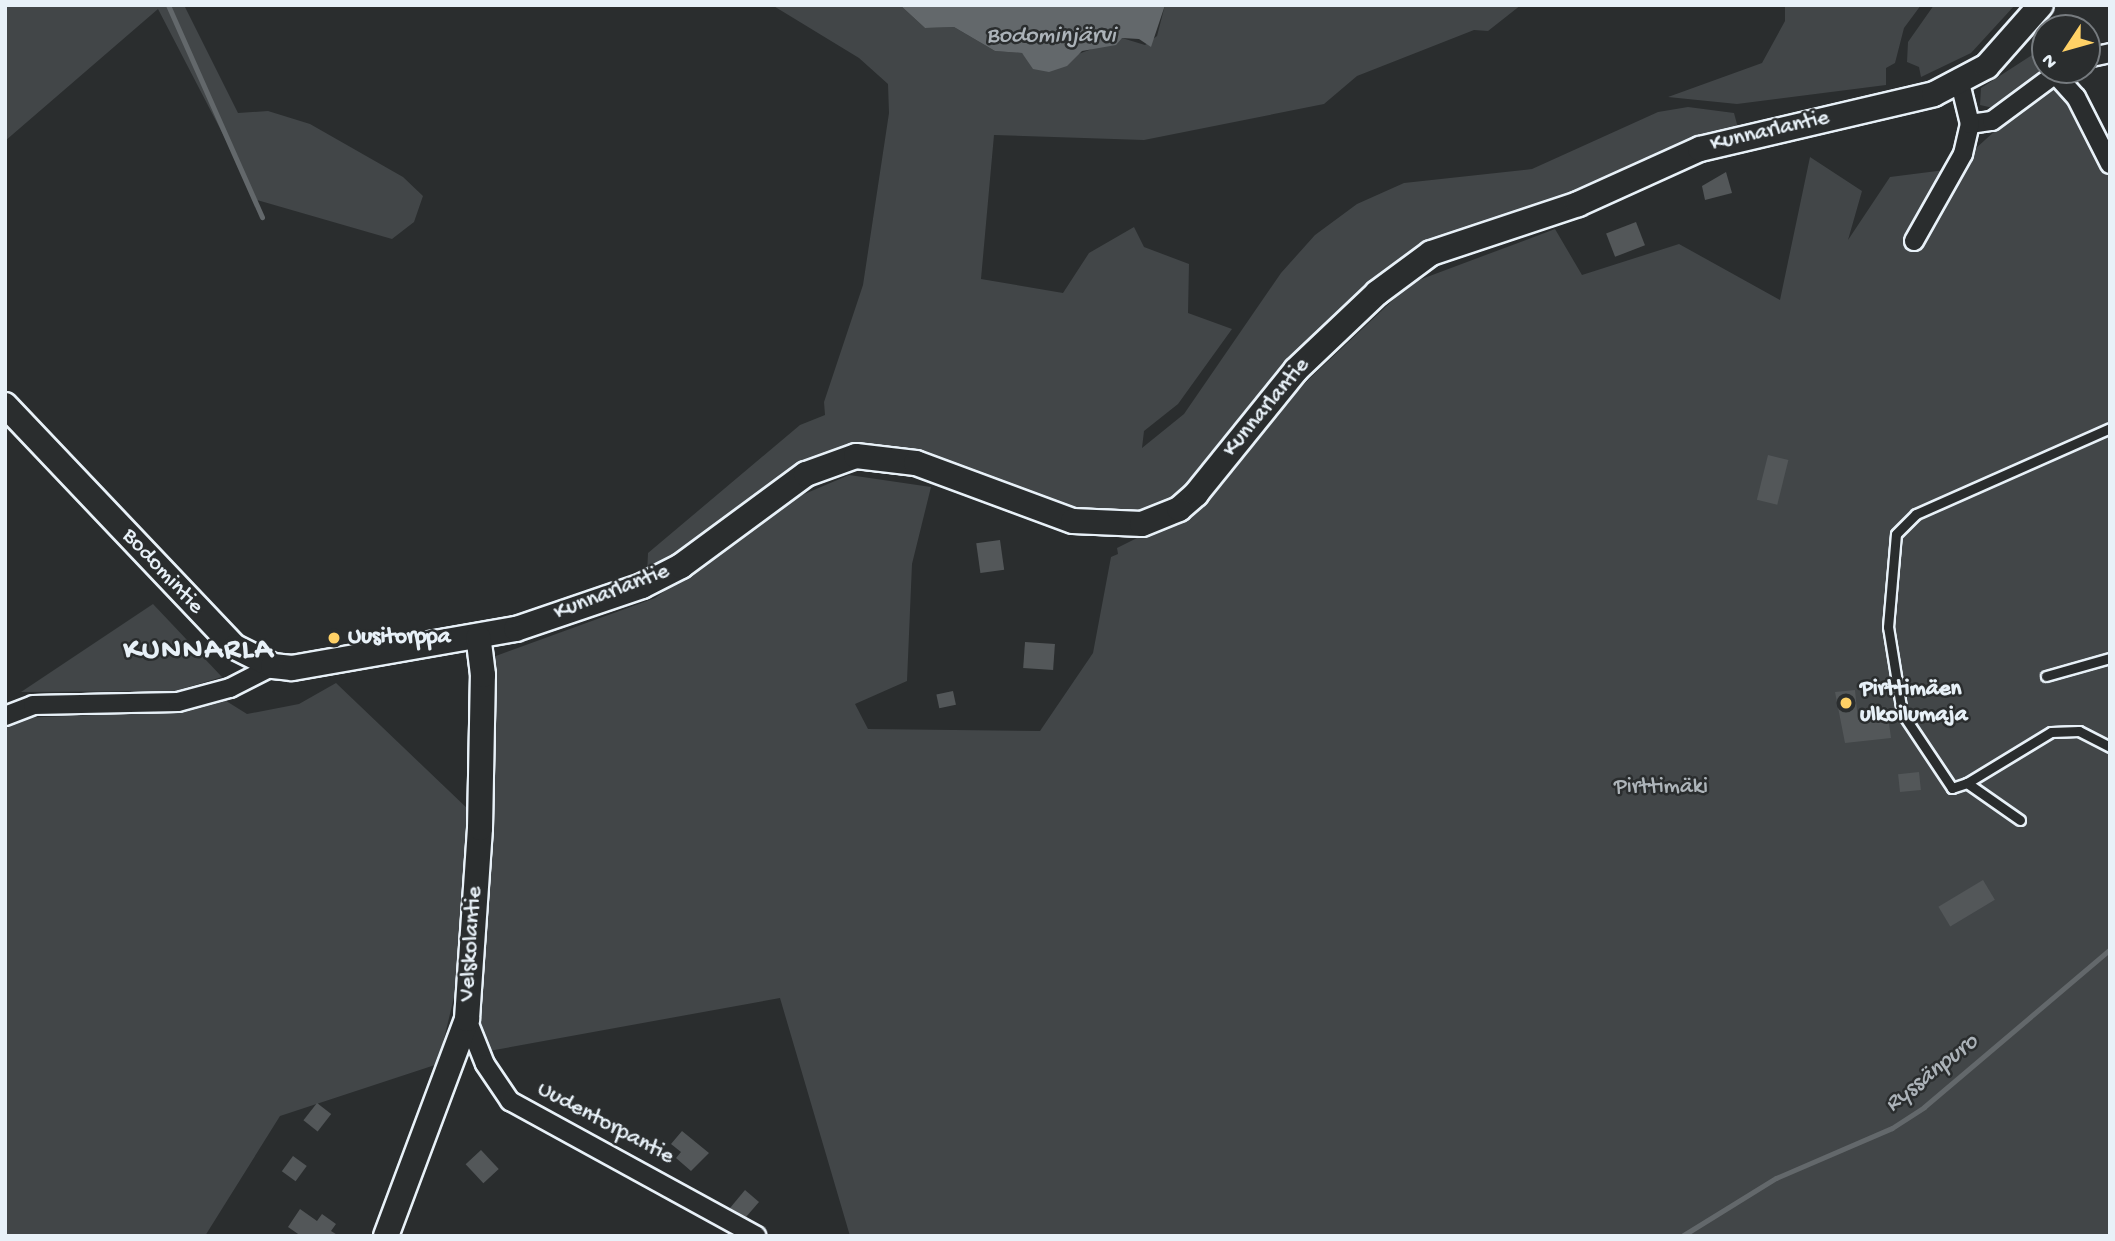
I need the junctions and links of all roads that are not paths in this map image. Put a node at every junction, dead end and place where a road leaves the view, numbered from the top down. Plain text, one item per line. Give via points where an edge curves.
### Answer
1 (2041, 5) edge
2 (1960, 83) junction
3 (2042, 84) edge
4 (2067, 84) edge
5 (1970, 124) junction
6 (2110, 164) edge
7 (1914, 241) dead end
8 (5, 405) edge
9 (2110, 428) edge
10 (478, 637) junction
11 (2110, 658) edge
12 (273, 666) junction
13 (2046, 676) dead end
14 (5, 716) edge
15 (2110, 747) edge
16 (1967, 783) junction
17 (2020, 820) dead end
18 (467, 1019) junction
19 (386, 1236) edge
20 (757, 1236) edge

1 - 2 main road, Kunnarlantie via 2003,52
2 - 5 street
2 - 10 main road, Kunnarlantie via 1902,103 1700,149 1578,204 1431,253 1377,293 1296,370 1196,494 1161,519 1124,527 1073,521 916,463 856,456 806,474 681,566 642,586
3 - 5 street via 1992,121
4 - 6 street
5 - 7 street via 1964,154
8 - 12 main road, Bodomintie via 220,633
9 - 16 lane via 1916,514 1896,534 1888,627 1902,713 1952,788
10 - 12 main road via 382,649 315,666
10 - 18 main road, Velskolantie via 483,675 480,828
11 - 13 lane
12 - 14 street via 230,688 178,702 33,705
15 - 16 lane via 2079,731 2051,732
16 - 17 lane
18 - 19 main road, Velskolantie
18 - 20 street, Uudentorpantie via 485,1064 510,1101

